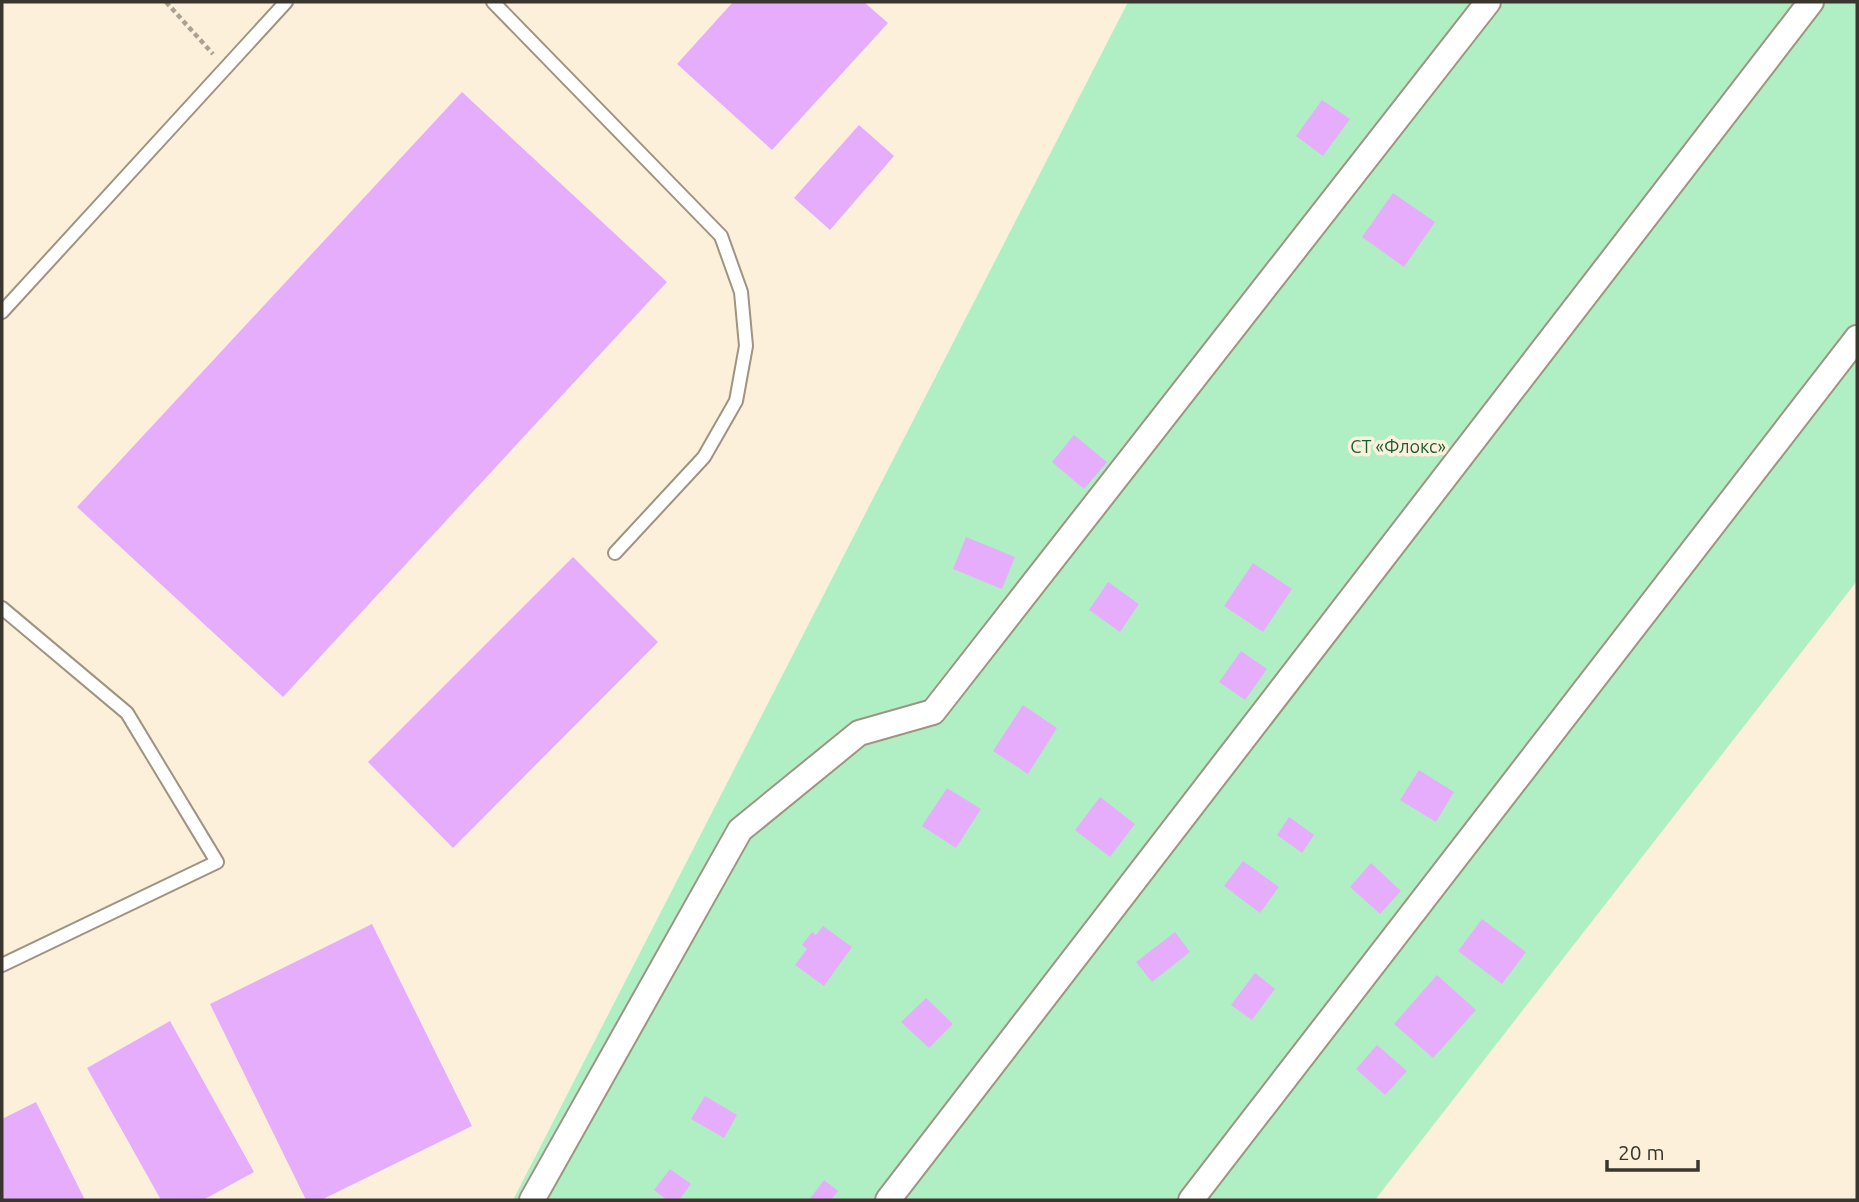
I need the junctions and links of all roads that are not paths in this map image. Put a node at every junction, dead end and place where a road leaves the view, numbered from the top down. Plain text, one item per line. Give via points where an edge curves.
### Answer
1 (286, 2) edge
2 (493, 2) edge
3 (1488, 2) edge
4 (1811, 2) edge
5 (2, 312) edge
6 (1857, 338) edge
7 (615, 553) dead end
8 (2, 608) edge
9 (2, 965) edge
10 (532, 1200) edge
11 (888, 1200) edge
12 (1191, 1200) edge

1 - 5 lane
2 - 7 lane via 721,236 741,292 746,345 736,401 704,457
3 - 10 street via 933,712 859,733 740,830
4 - 11 street
6 - 12 street
8 - 9 lane via 127,713 217,862

